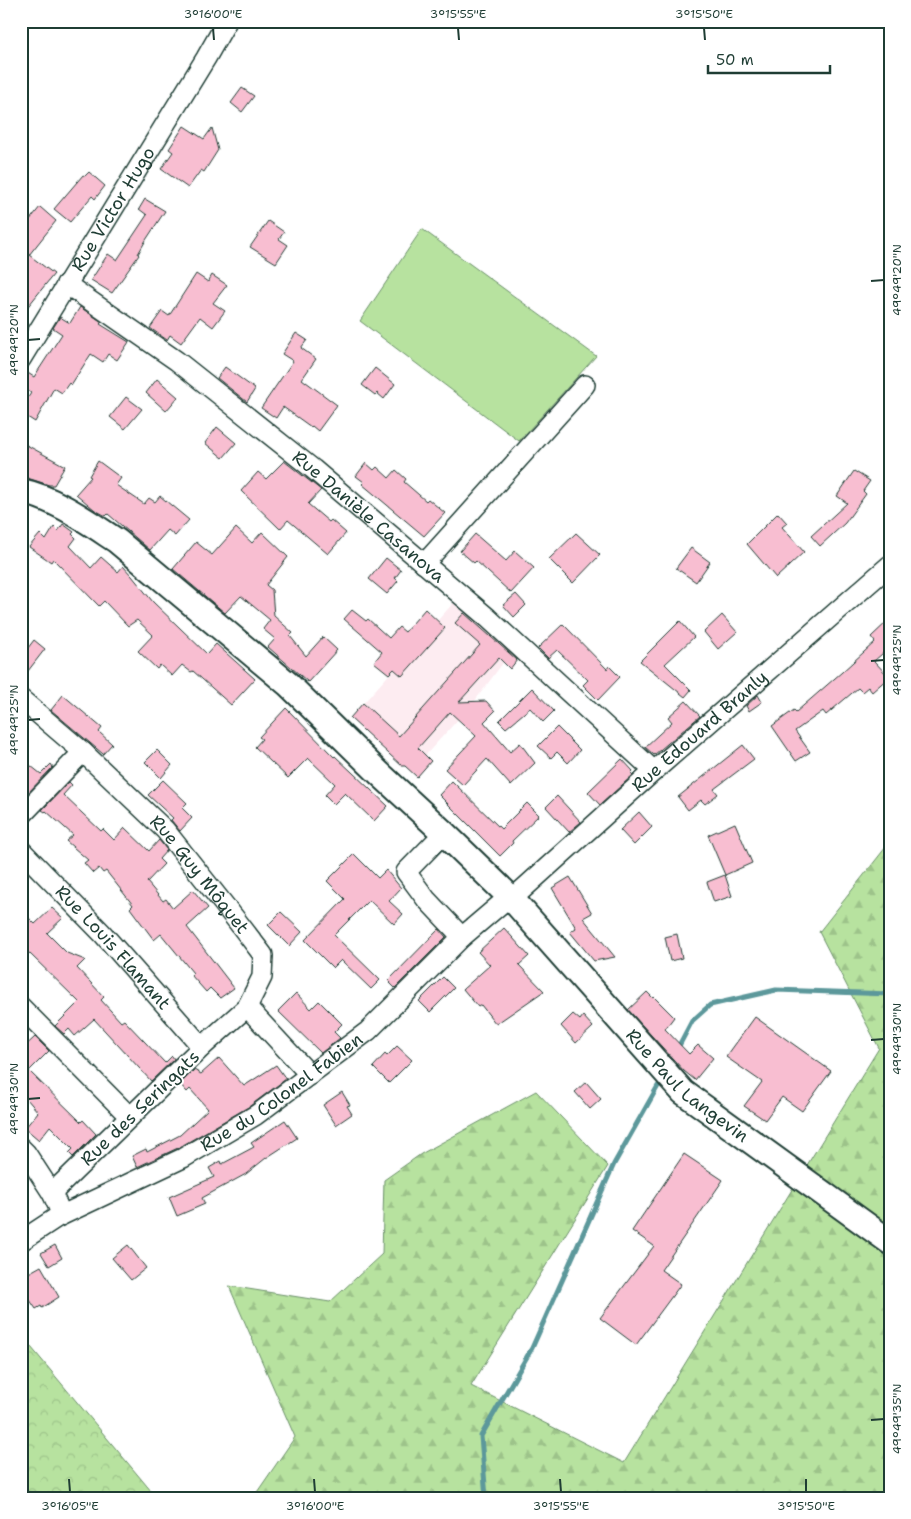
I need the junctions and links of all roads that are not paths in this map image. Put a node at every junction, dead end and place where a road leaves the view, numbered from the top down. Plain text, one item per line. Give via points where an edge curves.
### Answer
1 (227, 21) edge
2 (66, 284) junction
3 (21, 359) edge
4 (585, 385) dead end
5 (21, 491) edge
6 (424, 564) junction
7 (890, 565) edge
8 (21, 699) edge
9 (83, 752) junction
10 (654, 771) junction
11 (21, 816) edge
12 (444, 833) junction
13 (21, 850) edge
14 (512, 900) junction
15 (462, 937) junction
16 (21, 1007) edge
17 (246, 1007) junction
18 (202, 1047) junction
19 (310, 1075) junction
20 (130, 1117) junction
21 (23, 1152) edge
22 (52, 1194) junction
23 (62, 1215) junction
24 (21, 1241) edge
25 (890, 1242) edge

1 - 2 street, Rue Victor Hugo
2 - 3 street, Rue Victor Hugo
2 - 6 street, Rue Danièle Casanova via 177,361 313,469
4 - 6 street
5 - 12 main road, Rue Paul Langevin via 60,507 117,541 288,684
6 - 10 street, Rue Danièle Casanova via 488,618
7 - 10 street, Rue Edouard Branly
8 - 9 street, Rue Guy Môquet
9 - 11 street
9 - 17 street, Rue Guy Môquet via 165,830 263,955 262,977
10 - 14 street, Rue Edouard Branly
12 - 14 main road, Rue Paul Langevin
12 - 15 street via 406,872
13 - 18 street, Rue Louis Flamant via 102,933
14 - 15 street, Rue du Colonel Fabien via 502,903
14 - 25 main road, Rue Paul Langevin via 683,1092
15 - 19 street, Rue du Colonel Fabien via 368,1031
16 - 20 street
17 - 18 street, Rue des Seringats
17 - 19 street
18 - 20 street, Rue des Seringats
19 - 23 street, Rue du Colonel Fabien via 256,1115 183,1158
20 - 22 street, Rue des Seringats
21 - 22 street
22 - 23 street
23 - 24 street, Rue du Colonel Fabien

